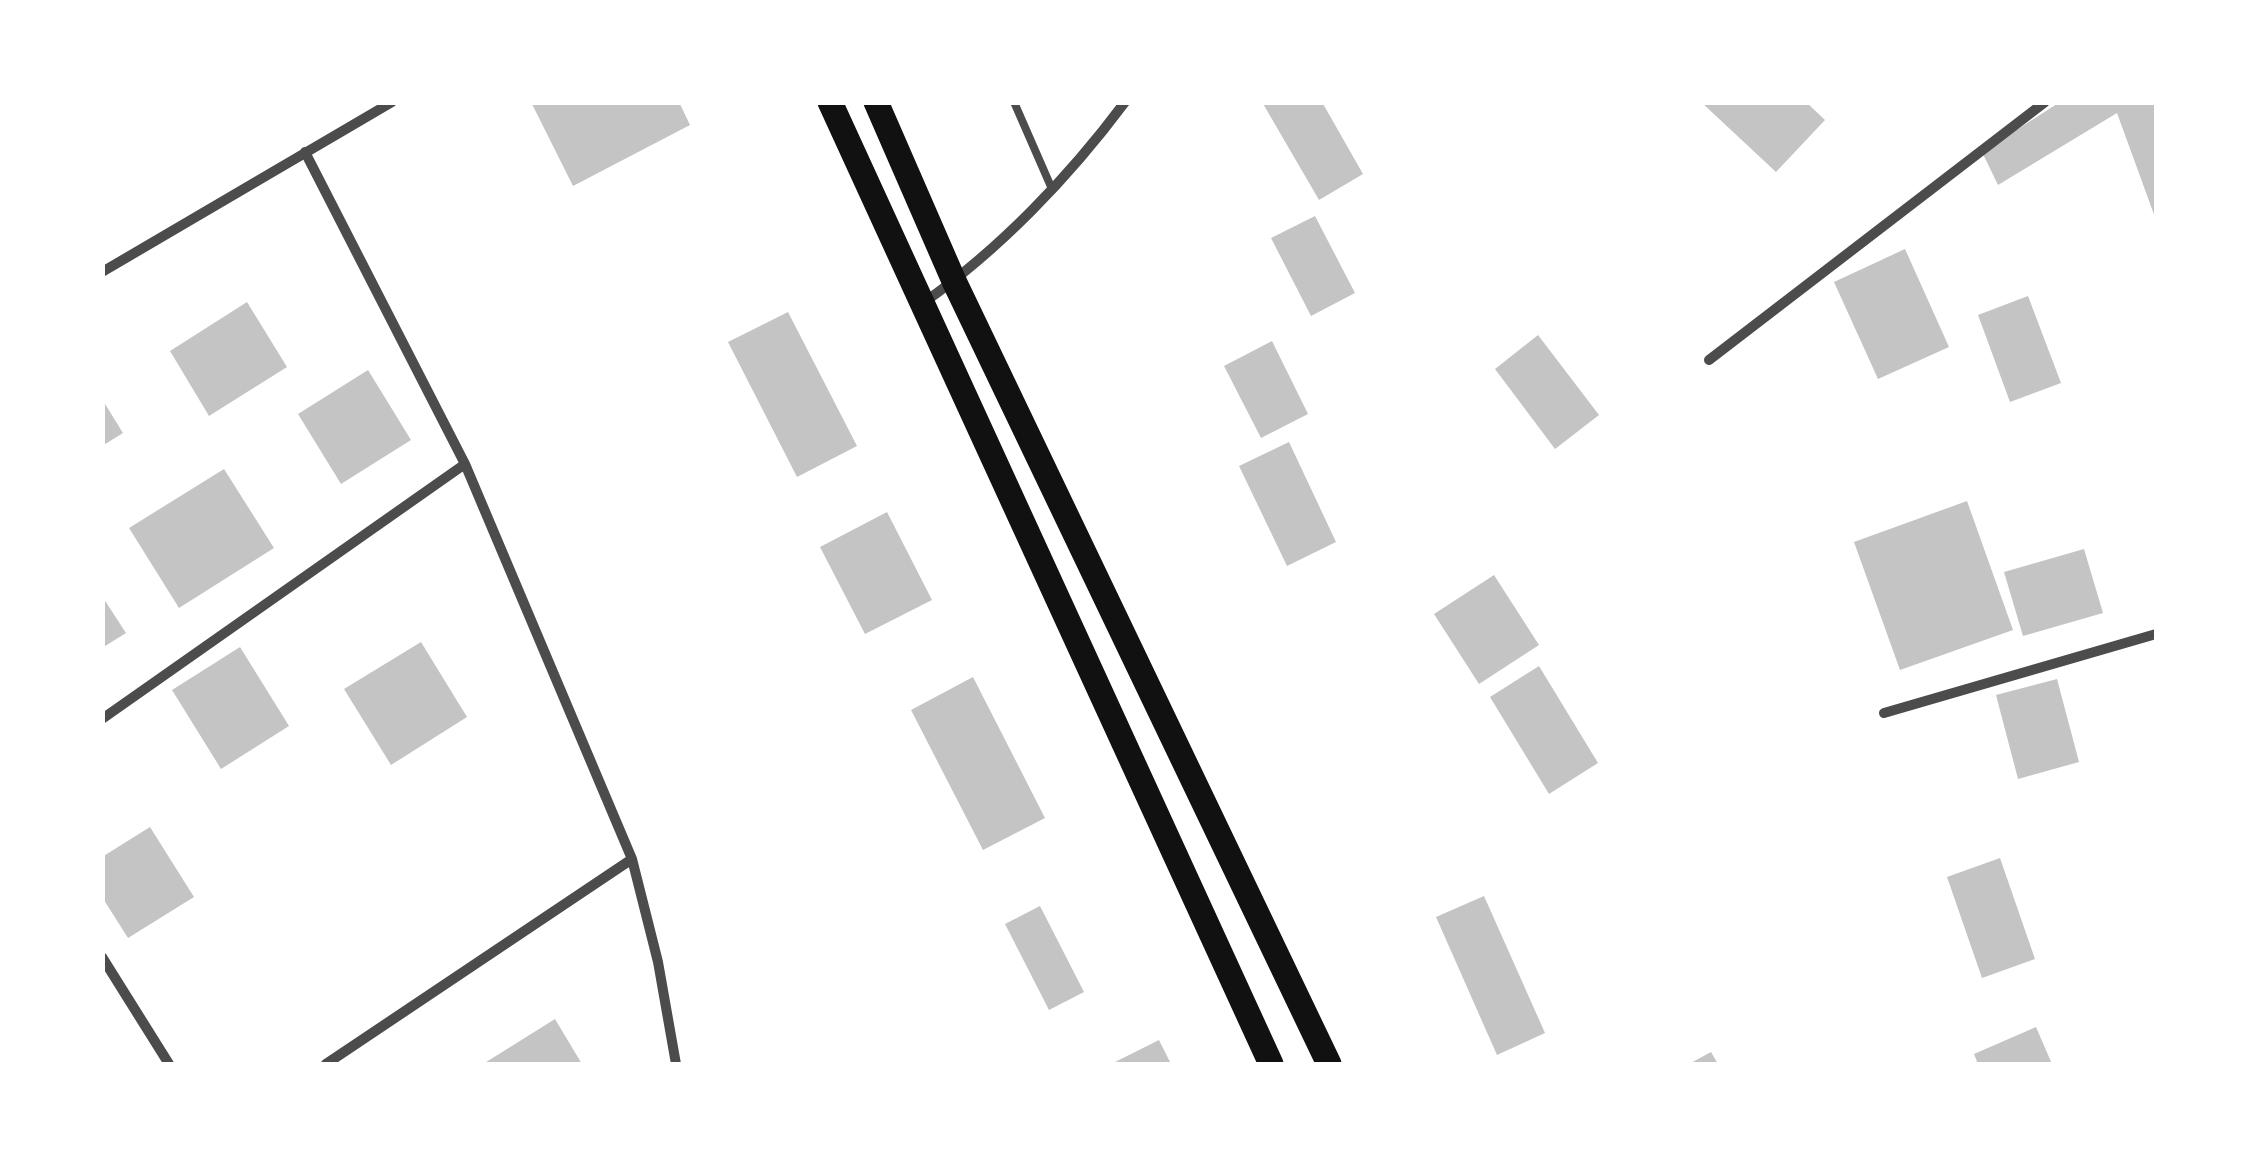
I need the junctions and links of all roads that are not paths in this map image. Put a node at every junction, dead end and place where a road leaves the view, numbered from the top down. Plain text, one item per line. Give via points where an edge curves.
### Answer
1 (392, 102) edge
2 (830, 102) edge
3 (876, 102) edge
4 (1014, 102) edge
5 (1126, 102) edge
6 (2045, 102) edge
7 (305, 152) junction
8 (1052, 189) junction
9 (102, 272) edge
10 (954, 281) junction
11 (922, 304) junction
12 (1709, 360) dead end
13 (465, 464) junction
14 (2156, 634) edge
15 (1884, 713) dead end
16 (102, 720) edge
17 (632, 860) junction
18 (102, 957) edge
19 (169, 1064) edge
20 (326, 1064) edge
21 (676, 1064) edge
22 (1271, 1064) edge
23 (1328, 1064) edge

1 - 7 street
2 - 11 main road
3 - 10 main road
4 - 8 lane
5 - 8 street
6 - 12 street
7 - 9 street
7 - 13 street
8 - 10 street
10 - 11 street
10 - 23 main road
11 - 22 main road
13 - 16 street
13 - 17 street
14 - 15 street
17 - 20 street
17 - 21 street
18 - 19 street

